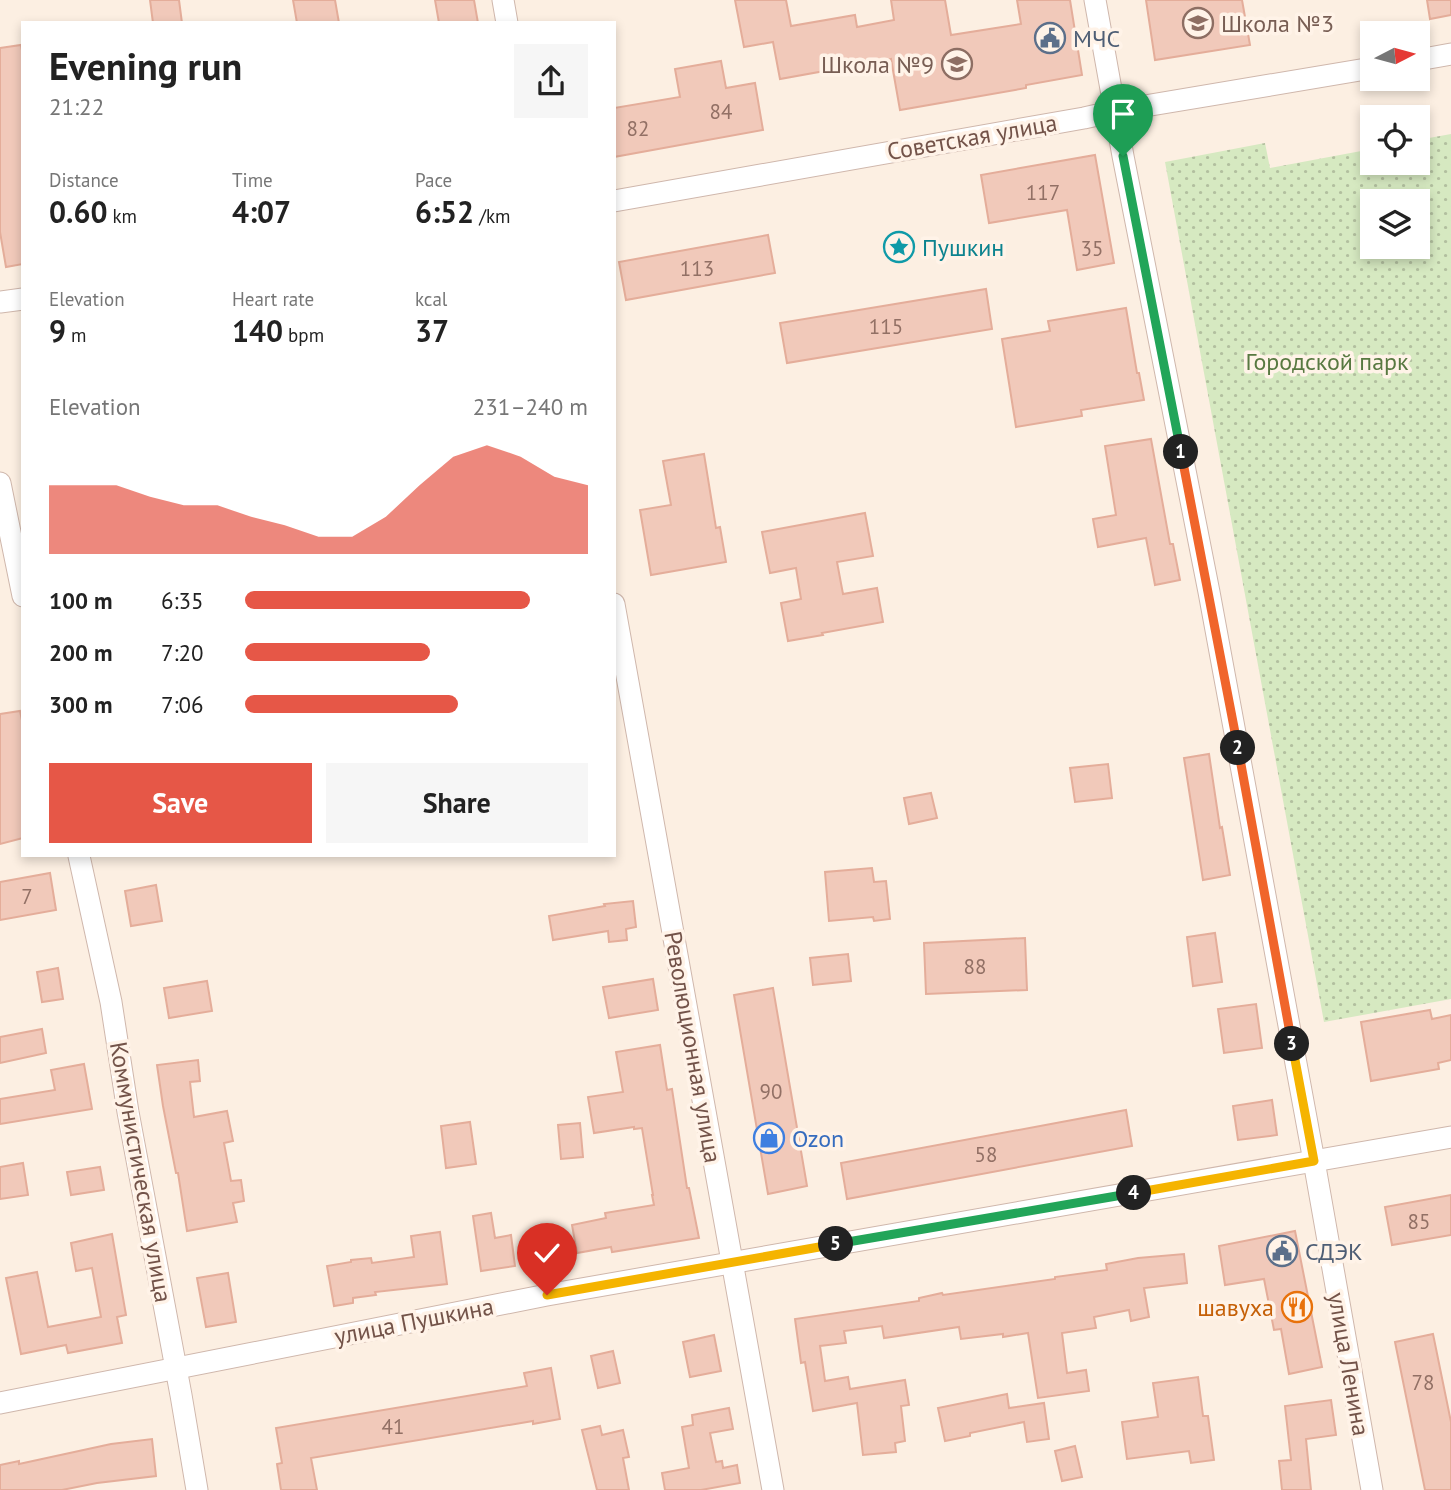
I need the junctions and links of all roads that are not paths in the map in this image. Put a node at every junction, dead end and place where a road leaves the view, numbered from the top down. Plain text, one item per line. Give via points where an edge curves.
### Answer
1 (503, 0) edge
2 (1095, 0) edge
3 (507, 21) edge
4 (1451, 54) edge
5 (1430, 58) edge
6 (1360, 70) edge
7 (1115, 111) junction
8 (616, 201) edge
9 (21, 299) edge
10 (0, 302) edge
11 (0, 482) edge
12 (21, 586) edge
13 (616, 615) edge
14 (79, 857) edge
15 (1451, 1138) edge
16 (1314, 1161) junction
17 (732, 1262) junction
18 (176, 1367) junction
19 (0, 1404) edge
20 (197, 1490) edge
21 (773, 1490) edge
22 (1372, 1490) edge

1 - 3 street
2 - 7 street, улица Ленина
4 - 5 street
6 - 7 street, Советская улица
7 - 8 street, Советская улица
7 - 16 street, улица Ленина
9 - 10 street
11 - 12 street
13 - 17 street, Революционная улица
14 - 18 street, Коммунистическая улица via 111,1002
15 - 16 street, улица Пушкина
16 - 17 street, улица Пушкина
16 - 22 street, улица Ленина
17 - 18 street, улица Пушкина
17 - 21 street, Революционная улица
18 - 19 street, улица Пушкина
18 - 20 street, Коммунистическая улица

